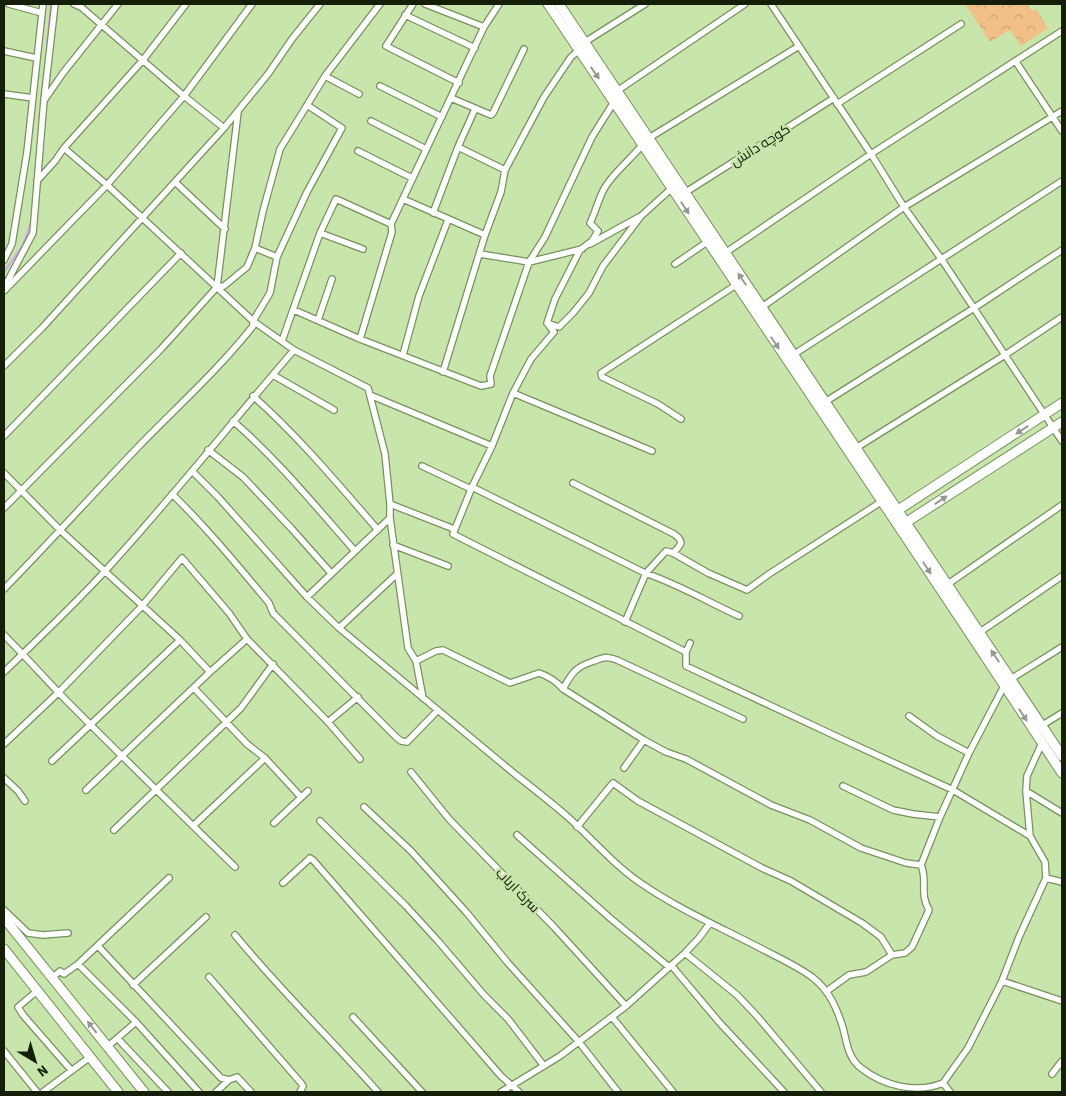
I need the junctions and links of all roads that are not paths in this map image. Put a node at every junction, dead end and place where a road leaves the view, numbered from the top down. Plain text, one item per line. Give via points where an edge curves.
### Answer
1 (9, 4) edge
2 (43, 4) edge
3 (55, 4) edge
4 (74, 4) edge
5 (118, 4) edge
6 (186, 4) edge
7 (252, 4) edge
8 (320, 4) edge
9 (380, 4) edge
10 (413, 4) edge
11 (426, 4) edge
12 (499, 4) edge
13 (548, 4) edge
14 (558, 4) edge
15 (646, 4) edge
16 (745, 4) edge
17 (771, 4) edge
18 (42, 13) junction
19 (405, 15) junction
20 (961, 24) dead end
21 (101, 26) junction
22 (484, 27) junction
23 (1062, 30) edge
24 (585, 42) junction
25 (798, 46) junction
26 (475, 48) junction
27 (524, 49) dead end
28 (579, 50) junction
29 (4, 51) edge
30 (36, 58) junction
31 (143, 60) junction
32 (1016, 62) junction
33 (325, 76) junction
34 (459, 82) junction
35 (380, 86) dead end
36 (617, 91) junction
37 (4, 94) edge
38 (359, 94) dead end
39 (184, 96) junction
40 (32, 98) junction
41 (451, 98) junction
42 (44, 100) junction
43 (835, 101) junction
44 (614, 102) junction
45 (307, 105) junction
46 (476, 109) junction
47 (1062, 111) edge
48 (238, 112) junction
49 (442, 117) junction
50 (1053, 117) junction
51 (371, 121) dead end
52 (224, 128) junction
53 (1062, 131) edge
54 (646, 141) junction
55 (458, 147) junction
56 (64, 148) junction
57 (426, 149) junction
58 (358, 151) dead end
59 (871, 154) junction
60 (505, 170) junction
61 (412, 178) junction
62 (37, 181) junction
63 (1062, 181) edge
64 (175, 182) junction
65 (107, 185) junction
66 (672, 188) junction
67 (686, 192) junction
68 (403, 199) junction
69 (904, 207) junction
70 (433, 213) junction
71 (641, 216) junction
72 (141, 218) junction
73 (448, 220) junction
74 (391, 224) junction
75 (225, 229) junction
76 (320, 233) junction
77 (485, 235) junction
78 (707, 242) junction
79 (255, 248) junction
80 (363, 249) dead end
81 (580, 250) junction
82 (1062, 250) edge
83 (182, 253) junction
84 (725, 253) junction
85 (480, 254) junction
86 (277, 257) junction
87 (4, 260) edge
88 (942, 260) junction
89 (529, 262) junction
90 (674, 264) dead end
91 (332, 279) dead end
92 (736, 285) junction
93 (217, 287) junction
94 (4, 290) edge
95 (762, 307) junction
96 (974, 308) junction
97 (294, 310) junction
98 (1062, 317) edge
99 (318, 320) junction
100 (253, 321) junction
101 (547, 323) junction
102 (360, 338) junction
103 (282, 341) junction
104 (294, 350) junction
105 (1005, 354) junction
106 (403, 355) junction
107 (793, 355) junction
108 (4, 366) edge
109 (443, 372) junction
110 (272, 375) junction
111 (513, 393) junction
112 (370, 395) junction
113 (253, 396) junction
114 (825, 402) junction
115 (1062, 403) edge
116 (334, 410) dead end
117 (1046, 415) junction
118 (681, 419) dead end
119 (233, 421) junction
120 (1058, 424) edge
121 (4, 436) edge
122 (1062, 441) edge
123 (492, 446) junction
124 (856, 448) junction
125 (208, 450) junction
126 (652, 451) dead end
127 (422, 466) dead end
128 (192, 470) junction
129 (4, 473) edge
130 (573, 483) dead end
131 (472, 488) junction
132 (22, 490) junction
133 (172, 494) junction
134 (886, 499) junction
135 (390, 504) junction
136 (1062, 505) edge
137 (4, 508) edge
138 (895, 512) junction
139 (390, 518) junction
140 (903, 525) junction
141 (454, 529) junction
142 (378, 530) junction
143 (61, 531) junction
144 (393, 544) junction
145 (356, 551) junction
146 (673, 553) junction
147 (448, 566) dead end
148 (106, 570) junction
149 (331, 573) junction
150 (646, 573) junction
151 (397, 574) junction
152 (1062, 576) edge
153 (948, 584) junction
154 (4, 589) edge
155 (307, 597) junction
156 (142, 606) junction
157 (739, 616) dead end
158 (624, 622) junction
159 (340, 628) junction
160 (980, 632) junction
161 (4, 635) edge
162 (180, 640) junction
163 (247, 640) junction
164 (690, 643) dead end
165 (1062, 647) edge
166 (686, 652) junction
167 (23, 653) junction
168 (416, 661) junction
169 (273, 664) junction
170 (4, 672) edge
171 (210, 672) junction
172 (1012, 679) junction
173 (1004, 686) junction
174 (194, 688) junction
175 (563, 689) junction
176 (59, 692) junction
177 (358, 697) junction
178 (423, 698) junction
179 (438, 710) junction
180 (1062, 713) edge
181 (909, 716) dead end
182 (744, 719) dead end
183 (227, 722) junction
184 (328, 722) junction
185 (90, 723) junction
186 (1041, 726) junction
187 (644, 740) junction
188 (1042, 743) junction
189 (4, 744) edge
190 (969, 753) junction
191 (122, 756) junction
192 (1062, 756) edge
193 (265, 758) junction
194 (360, 759) dead end
195 (52, 761) dead end
196 (624, 768) dead end
197 (411, 772) dead end
198 (1062, 773) edge
199 (4, 778) edge
200 (843, 786) dead end
201 (157, 789) junction
202 (86, 790) dead end
203 (953, 790) junction
204 (308, 791) dead end
205 (1026, 791) junction
206 (300, 796) junction
207 (25, 801) dead end
208 (364, 806) dead end
209 (1062, 813) edge
210 (940, 817) junction
211 (320, 820) dead end
212 (274, 823) dead end
213 (193, 826) junction
214 (577, 827) junction
215 (114, 830) dead end
216 (517, 835) dead end
217 (1030, 836) junction
218 (921, 865) junction
219 (235, 868) dead end
220 (169, 878) dead end
221 (1046, 878) junction
222 (1062, 882) edge
223 (283, 883) dead end
224 (4, 910) edge
225 (206, 917) dead end
226 (4, 918) edge
227 (710, 923) junction
228 (68, 932) dead end
229 (234, 935) dead end
230 (98, 946) junction
231 (685, 953) junction
232 (5, 954) edge
233 (892, 955) junction
234 (78, 964) junction
235 (670, 966) junction
236 (53, 977) junction
237 (209, 977) dead end
238 (1002, 981) junction
239 (133, 985) junction
240 (38, 991) junction
241 (827, 991) junction
242 (1062, 1001) edge
243 (626, 1006) junction
244 (353, 1016) dead end
245 (612, 1017) junction
246 (136, 1022) junction
247 (118, 1039) junction
248 (579, 1042) junction
249 (107, 1047) junction
250 (4, 1051) edge
251 (90, 1057) junction
252 (1062, 1061) edge
253 (544, 1066) junction
254 (71, 1070) junction
255 (1052, 1074) dead end
256 (229, 1080) junction
257 (943, 1083) junction
258 (513, 1085) junction
259 (913, 1091) edge
260 (37, 1092) edge
261 (43, 1092) edge
262 (118, 1092) edge
263 (144, 1092) edge
264 (168, 1092) edge
265 (199, 1092) edge
266 (216, 1092) edge
267 (251, 1092) edge
268 (300, 1092) edge
269 (378, 1092) edge
270 (422, 1092) edge
271 (501, 1092) edge
272 (519, 1092) edge
273 (618, 1092) edge
274 (673, 1092) edge
275 (784, 1092) edge
276 (821, 1092) edge
277 (950, 1092) edge

1 - 18 street
2 - 18 street
3 - 42 street
4 - 21 street
5 - 21 street
6 - 31 street
7 - 39 street
8 - 48 street
9 - 33 street
10 - 19 street
11 - 22 street
12 - 22 street
13 - 28 main road
14 - 24 main road
15 - 24 street
16 - 36 street
17 - 25 street
18 - 30 street
19 - 26 street
19 - 34 street via 386,46
20 - 43 street, کوچه دانش
21 - 31 street
21 - 42 street
22 - 26 street
23 - 32 street
24 - 36 main road
25 - 43 street
25 - 54 street
26 - 34 street
27 - 46 street via 493,113 489,115
28 -> 44 main road
28 - 60 street via 544,97
29 - 30 street
30 - 40 street
31 - 39 street
31 - 56 street
32 - 50 street
32 - 59 street
33 - 38 street
33 - 45 street
34 - 41 street
35 - 49 street
36 - 54 main road
37 - 40 street
39 - 52 street
39 - 65 street
40 - 87 street via 12,244
41 - 46 street
41 - 49 street
42 - 62 street
43 - 59 street
43 - 67 street, کوچه دانش
44 - 54 main road
44 - 89 street via 592,137 545,238
45 - 79 street via 280,149
45 - 86 street via 342,128 306,192
46 - 55 street
47 - 50 street
48 - 52 street
48 - 75 street
49 - 57 street
50 - 53 street
50 - 69 street
51 - 57 street
52 - 64 street
54 - 66 main road
54 - 67 main road
54 - 81 street via 604,189 590,223 598,231 592,241
55 - 60 street
55 - 70 street
56 - 62 street
56 - 65 street
57 - 61 street
58 - 61 street
59 - 69 street
59 - 84 street
60 - 77 street via 501,192
61 - 68 street
62 - 94 street via 33,233
63 - 88 street
64 - 72 street
64 - 75 street
65 - 72 street
65 - 94 street
66 - 71 street
66 -> 78 main road
67 - 84 main road
68 - 70 street
68 - 74 street
69 - 88 street
69 - 95 street
70 - 73 street
71 - 81 street
71 - 101 street via 573,313 559,327
72 - 83 street
72 - 108 street
73 - 77 street
73 - 106 street via 419,296
74 - 76 street via 336,199
74 - 102 street via 392,232
75 - 93 street
76 - 80 street
76 - 97 street
77 - 85 street
78 - 90 street
78 - 92 main road
79 - 86 street
79 - 93 street via 247,267 224,286
81 - 89 street
81 - 101 street via 555,299
82 - 96 street
83 - 93 street
83 - 121 street
95 -> 84 main road
85 - 89 street
85 - 109 street
86 - 100 street via 270,293
88 - 96 street
88 - 107 street
89 - 109 street via 490,376 491,384 481,386
91 - 99 street
92 - 118 street via 601,373
92 -> 134 main road
93 - 100 street
93 - 132 street via 162,349
95 - 107 main road
96 - 105 street
96 - 114 street
97 - 99 street
97 - 103 street
98 - 105 street
99 - 102 street
100 - 103 street
100 - 143 street via 253,326 233,352
101 - 111 street via 554,332 531,359
102 - 106 street
103 - 104 street
104 - 110 street
104 - 112 street via 368,388
105 - 117 street
105 - 124 street
106 - 109 street
107 - 114 main road
110 - 113 street
110 - 116 street
111 - 123 street
111 - 126 street
112 - 123 street
112 - 135 street via 385,454
113 - 119 street
113 - 142 street via 311,453
114 - 124 main road
115 - 117 main road
117 - 120 street
117 -> 138 main road
119 - 125 street
119 - 145 street via 279,465
120 - 122 street
140 -> 120 main road
123 - 131 street
124 - 134 main road
125 - 128 street
125 - 149 street via 243,476
127 - 131 street
128 - 133 street
128 - 155 street
129 - 132 street
130 - 146 street via 680,538 680,546
131 - 141 street
131 - 150 street
132 - 137 street
132 - 143 street
133 - 148 street
133 - 177 street via 226,551 269,603 273,613
134 - 138 main road
134 - 146 street via 747,590
135 - 139 street
135 - 141 street
136 - 153 street
138 - 140 main road
139 - 142 street
139 - 144 street
140 - 153 main road
140 -> 173 main road
141 - 158 street via 453,534
142 - 145 street
143 - 148 street
143 - 154 street
144 - 147 street
144 - 151 street
145 - 149 street
146 - 150 street via 666,551
148 - 156 street
148 - 167 street
149 - 155 street
150 - 157 street
150 - 158 street
151 - 159 street
151 - 168 street via 408,648
152 - 160 street
153 - 160 main road
155 - 159 street
156 - 162 street
156 - 163 street via 182,558 229,613
156 - 176 street
158 - 166 street
159 - 178 street
172 -> 160 main road
161 - 167 street
162 - 171 street
162 - 185 street
163 - 169 street
163 - 171 street
164 - 166 street
165 - 172 street
166 - 203 street via 686,666
167 - 170 street
167 - 176 street
168 - 175 street via 443,650 510,683 539,673
168 - 178 street
169 - 183 street
169 - 184 street
171 - 174 street
172 - 186 main road
173 -> 188 main road
173 - 190 street
174 - 183 street
174 - 191 street
175 - 182 street via 570,676 583,664 606,656
175 - 187 street
176 - 185 street
176 - 189 street
177 - 179 street via 401,741 407,742
177 - 184 street
178 - 179 street
179 - 214 street via 542,794
180 - 186 street
181 - 190 street
183 - 193 street
183 - 201 street
184 - 194 street
185 - 191 street
185 - 195 street
186 - 192 main road
187 - 196 street
187 - 218 street via 861,848
188 - 198 main road
188 - 205 street via 1027,776
190 - 203 street
191 - 201 street
191 - 202 street
193 - 206 street
193 - 213 street
197 - 243 street, سرک ارباب via 449,819
199 - 207 street
200 - 210 street via 893,810
201 - 213 street
201 - 215 street
203 - 210 street
203 - 217 street
204 - 206 street
205 - 209 street
205 - 217 street
206 - 212 street
208 - 248 street via 411,851
210 - 218 street
211 - 253 street via 432,934 484,996 508,1019
213 - 219 street
214 - 227 street via 641,884
214 - 233 street via 613,783 638,801 792,881 862,923 881,937
216 - 235 street via 610,918
217 - 221 street via 1045,862
218 - 233 street via 924,872 923,896 928,910 912,947 905,953
220 - 230 street
221 - 222 street
221 - 238 street
223 - 258 street via 310,858 313,860
224 - 228 street via 28,933 43,936
225 - 239 street
226 - 236 main road
227 - 231 street
227 - 241 street via 788,962
229 - 269 street
230 - 234 street
230 - 239 street
231 - 235 street
231 - 276 street via 756,1015
232 - 240 main road
233 - 241 street
234 - 236 street via 64,975 60,971
234 - 246 street
235 - 243 street
235 - 275 street
249 -> 236 main road
237 - 268 street via 300,1082 303,1086
238 - 242 street
238 - 257 street via 968,1048
239 - 256 street via 221,1078
240 - 251 main road
240 - 254 street via 18,1007
241 - 259 street via 838,1010 847,1050 860,1067 879,1079
243 - 245 street
244 - 270 street
245 - 248 street
245 - 274 street
246 - 247 street
246 - 265 street
247 - 249 street
247 - 264 street
248 - 253 street
248 - 273 street
249 - 263 main road
250 - 260 street
251 - 254 street
251 - 262 main road
252 - 255 street
253 - 258 street
254 - 261 street
256 - 266 street
256 - 267 street via 237,1078
257 - 259 street
257 - 277 street
258 - 271 street
258 - 272 street

